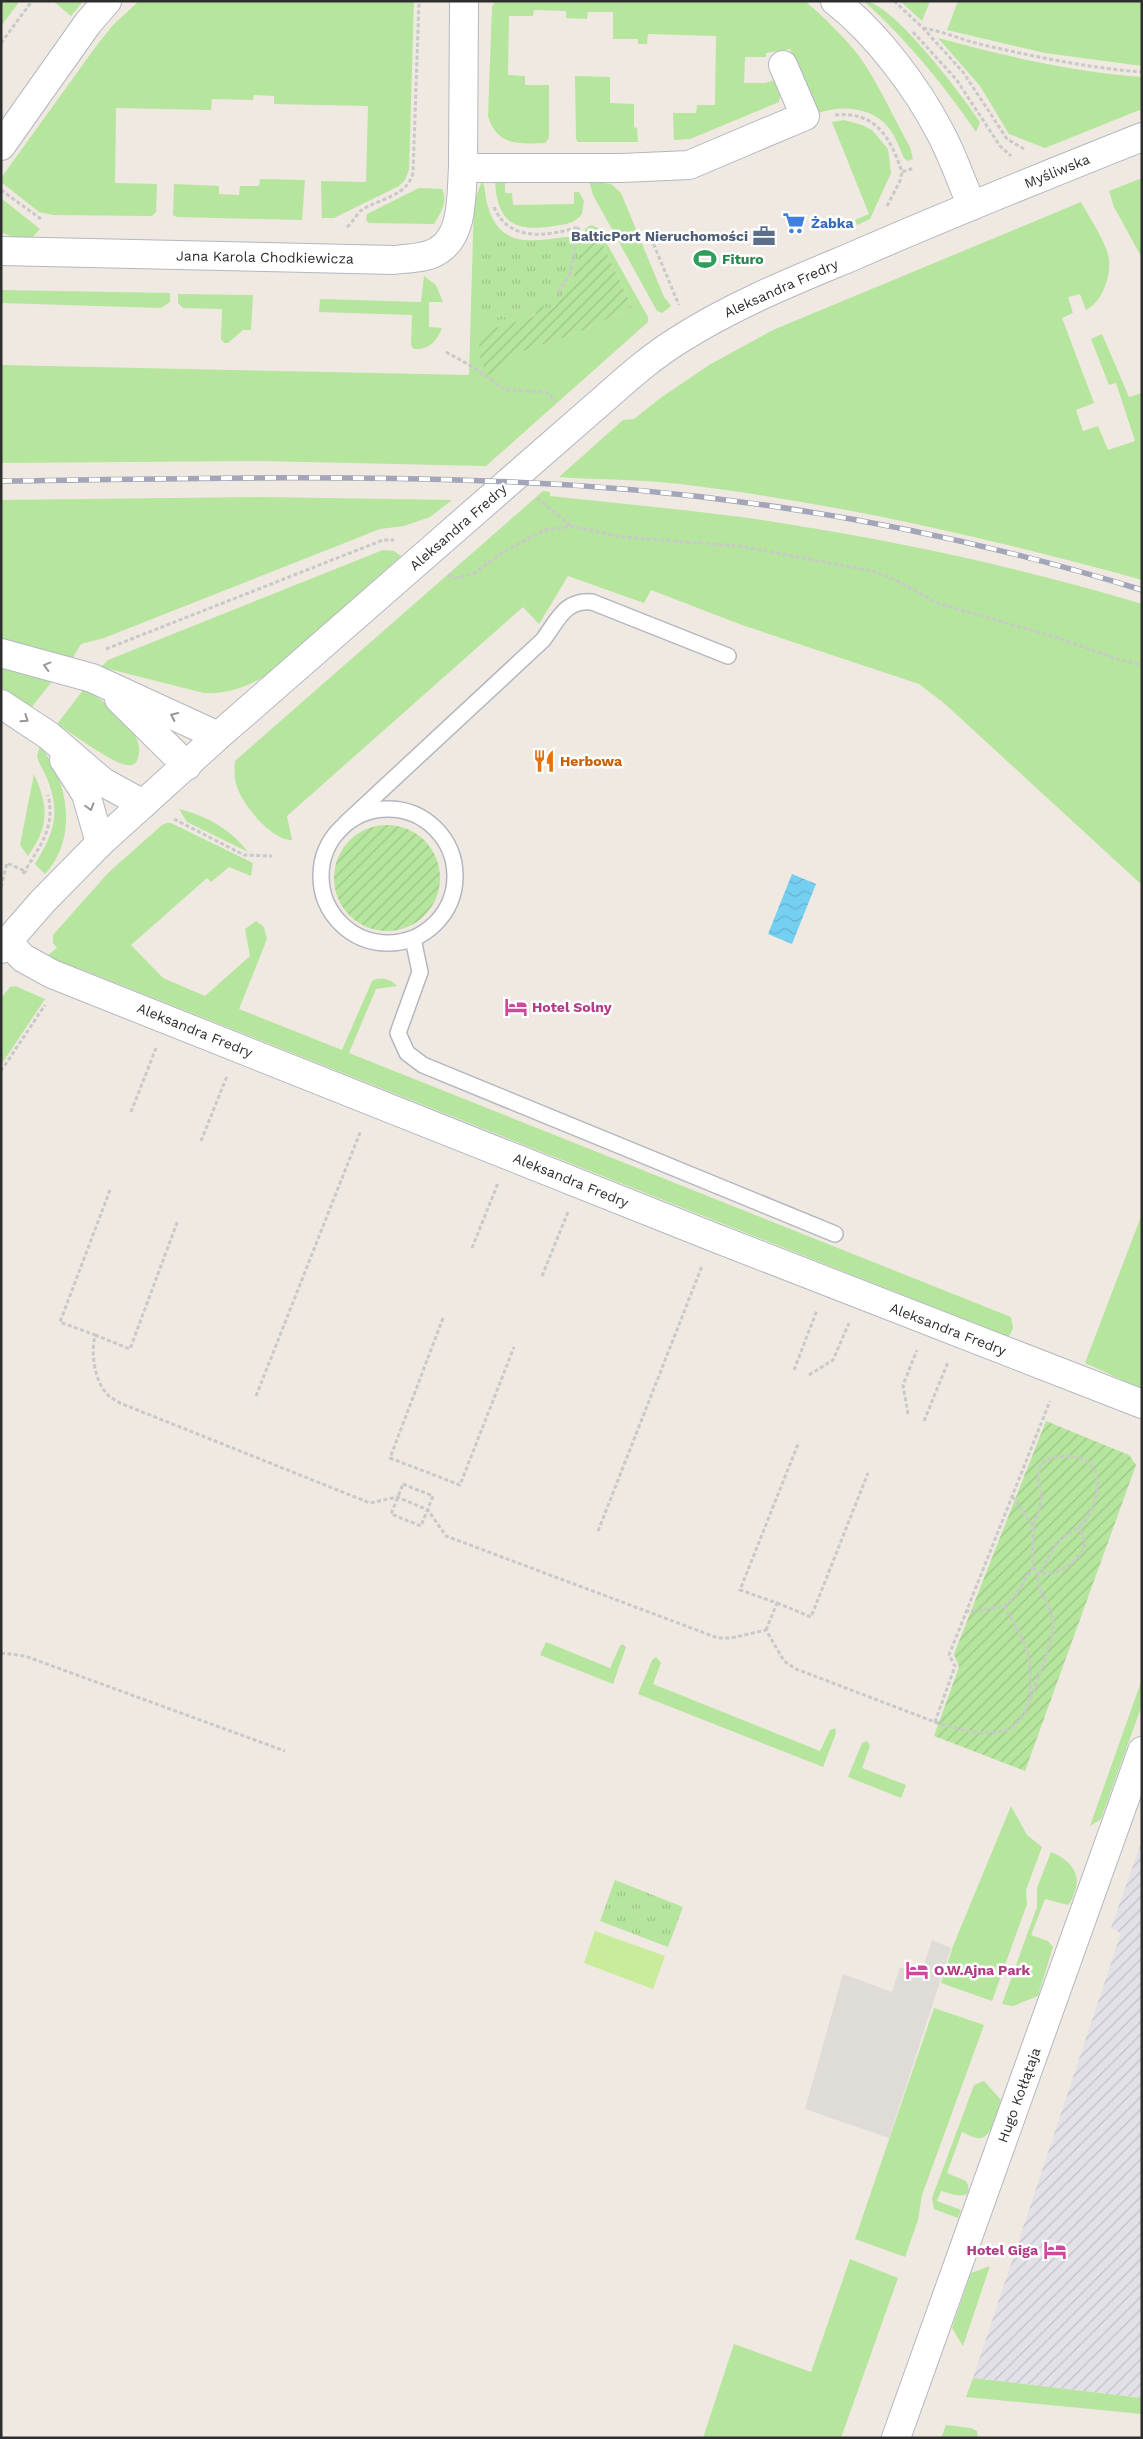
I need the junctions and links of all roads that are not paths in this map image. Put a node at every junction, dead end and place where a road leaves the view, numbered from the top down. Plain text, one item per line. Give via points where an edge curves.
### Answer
1 (107, 1) edge
2 (464, 1) edge
3 (835, 1) edge
4 (782, 65) dead end
5 (1142, 137) edge
6 (1, 146) edge
7 (476, 167) junction
8 (972, 206) junction
9 (1, 251) edge
10 (1, 653) edge
11 (728, 656) dead end
12 (92, 678) junction
13 (1, 704) edge
14 (48, 735) junction
15 (218, 736) junction
16 (187, 766) junction
17 (155, 810) junction
18 (346, 823) junction
19 (100, 843) junction
20 (413, 939) junction
21 (4, 946) edge
22 (835, 1234) dead end
23 (1142, 1404) edge
24 (1142, 1751) edge
25 (896, 2438) edge

1 - 6 street
2 - 7 street, Jana Karola Chodkiewicza
3 - 8 street via 891,59 922,102 946,145
4 - 7 street via 805,116 689,165
5 - 8 street, Myśliwska
7 - 9 street, Jana Karola Chodkiewicza via 449,241 438,251 424,256 374,260
8 - 15 street, Aleksandra Fredry via 764,294 675,342 588,412
12 -> 10 street
11 - 18 lane via 592,602 579,601 567,607 543,640
15 -> 12 street
12 - 16 street via 129,707
13 -> 14 street
14 - 17 street via 103,782
14 -> 19 street via 86,794
15 - 16 street, Aleksandra Fredry
16 - 17 street, Aleksandra Fredry
17 - 19 street, Aleksandra Fredry
18 - 20 lane via 332,837 320,874 323,896 333,916 349,931 369,941 391,944
18 - 20 lane via 367,812 390,808 412,813 432,824 447,842 455,864 453,895 433,927
19 - 21 street, Aleksandra Fredry
20 - 22 lane via 420,972 398,1033 408,1053 423,1065
21 - 23 street, Aleksandra Fredry via 52,974
24 - 25 street, Hugo Kołłątaja

